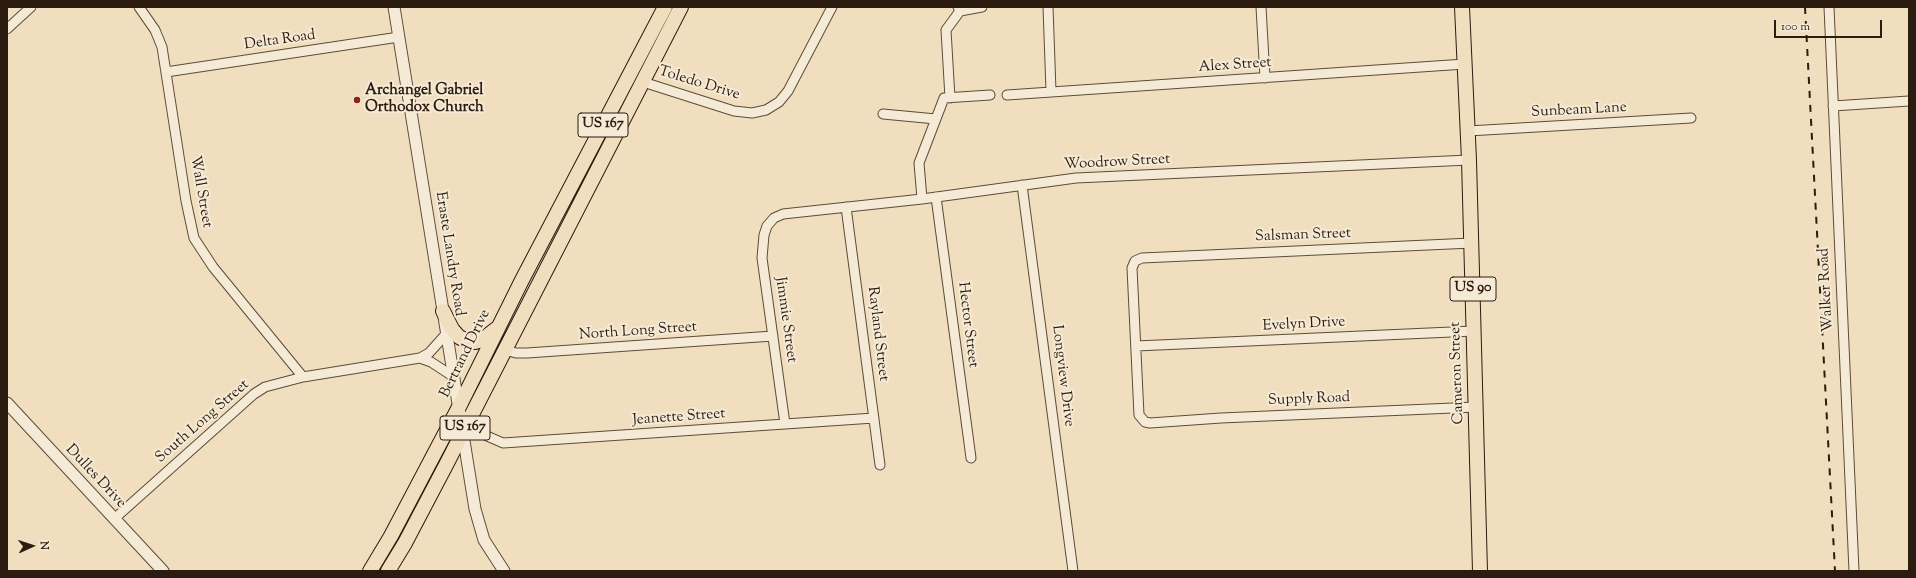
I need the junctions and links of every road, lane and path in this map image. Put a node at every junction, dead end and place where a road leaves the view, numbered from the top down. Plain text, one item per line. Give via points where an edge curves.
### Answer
1 (31, 7) edge
2 (138, 7) edge
3 (394, 7) edge
4 (664, 7) edge
5 (681, 7) edge
6 (832, 7) edge
7 (982, 7) edge
8 (1048, 7) edge
9 (1261, 7) edge
10 (1462, 7) edge
11 (1829, 7) edge
12 (959, 9) edge
13 (7, 28) edge
14 (399, 37) junction
15 (1465, 64) junction
16 (166, 72) junction
17 (1265, 78) junction
18 (643, 82) junction
19 (1051, 91) junction
20 (990, 95) dead end
21 (1007, 95) dead end
22 (950, 98) junction
23 (1909, 101) edge
24 (1833, 106) junction
25 (883, 114) dead end
26 (1691, 118) dead end
27 (936, 119) junction
28 (1468, 131) junction
29 (1470, 160) junction
30 (579, 173) junction
31 (591, 182) junction
32 (1022, 185) junction
33 (936, 197) junction
34 (922, 199) junction
35 (846, 207) junction
36 (770, 222) joint
37 (1472, 243) junction
38 (443, 311) junction
39 (498, 328) junction
40 (1474, 330) junction
41 (447, 333) junction
42 (773, 336) junction
43 (1136, 346) junction
44 (505, 350) junction
45 (420, 358) junction
46 (303, 376) junction
47 (454, 377) junction
48 (7, 403) edge
49 (459, 407) junction
50 (1476, 407) junction
51 (874, 418) junction
52 (785, 424) junction
53 (463, 431) junction
54 (487, 436) dead end
55 (971, 458) dead end
56 (880, 465) dead end
57 (114, 519) junction
58 (163, 571) edge
59 (370, 571) edge
60 (388, 571) edge
61 (504, 571) edge
62 (1073, 571) edge
63 (1480, 571) edge
64 (1854, 571) edge

1 - 13 street
2 - 16 street, Wall Street via 158,36
3 - 14 street, Eraste Landry Road
4 - 30 main road, Bertrand Drive / US 167
5 - 18 main road, US 167
6 - 18 street, Toledo Drive via 788,91 779,102 766,110 752,113 734,111
7 - 12 street
8 - 19 street
9 - 17 street
10 - 15 main road, Cameron Street / US 90
11 - 24 street, Walker Road
12 - 22 street via 946,30
14 - 16 street, Delta Road
14 - 38 street, Eraste Landry Road
15 - 17 street, Alex Street
15 - 28 main road, Cameron Street / US 90
16 - 46 street, Wall Street via 194,238 213,267
17 - 19 street, Alex Street
18 - 31 main road, US 167
19 - 21 street, Alex Street
20 - 22 street
22 - 27 street via 944,98
23 - 24 street
24 - 64 street, Walker Road
25 - 27 street
26 - 28 street, Sunbeam Lane
27 - 34 street via 919,164
28 - 29 main road, Cameron Street / US 90
29 - 32 street, Woodrow Street via 1076,178
29 - 37 main road, Cameron Street / US 90
30 - 31 street
30 - 39 main road, Bertrand Drive / US 167
31 - 44 main road, US 167
32 - 33 street, Woodrow Street
32 - 62 street, Longview Drive
33 - 34 street, Woodrow Street
33 - 55 street, Hector Street
34 - 35 street, Woodrow Street
35 - 36 street, Woodrow Street via 783,214
35 - 51 street, Rayland Street
36 - 42 street, Jimmie Street via 764,235 762,258
37 - 40 main road, Cameron Street / US 90
37 - 43 street, Salsman Street via 1142,258 1135,261 1132,268
38 - 39 main road via 452,329 467,341 482,340
38 - 41 street, Eraste Landry Road
39 - 49 main road, Bertrand Drive / US 167
40 - 43 street, Evelyn Drive
40 - 50 main road, Cameron Street / US 90
41 - 45 street, South Long Street via 429,353
41 - 47 street, Eraste Landry Road
42 - 44 street, North Long Street via 527,353
42 - 52 street, Jimmie Street
43 - 50 street, Supply Road via 1139,415 1143,421 1150,423
44 - 53 main road, US 167
45 - 46 street, South Long Street
45 - 47 street
46 - 57 street, South Long Street via 265,387 254,394
47 - 49 street, Eraste Landry Road
48 - 57 street, Dulles Drive
49 - 53 street, Eraste Landry Road
49 - 59 main road, Bertrand Drive / US 167
50 - 63 main road, Cameron Street / US 90
51 - 52 street, Jeanette Street
51 - 56 street, Rayland Street
52 - 54 street, Jeanette Street via 503,442
53 - 60 main road, US 167
53 - 61 street, Eraste Landry Road via 480,527 488,546
57 - 58 street, Dulles Drive

